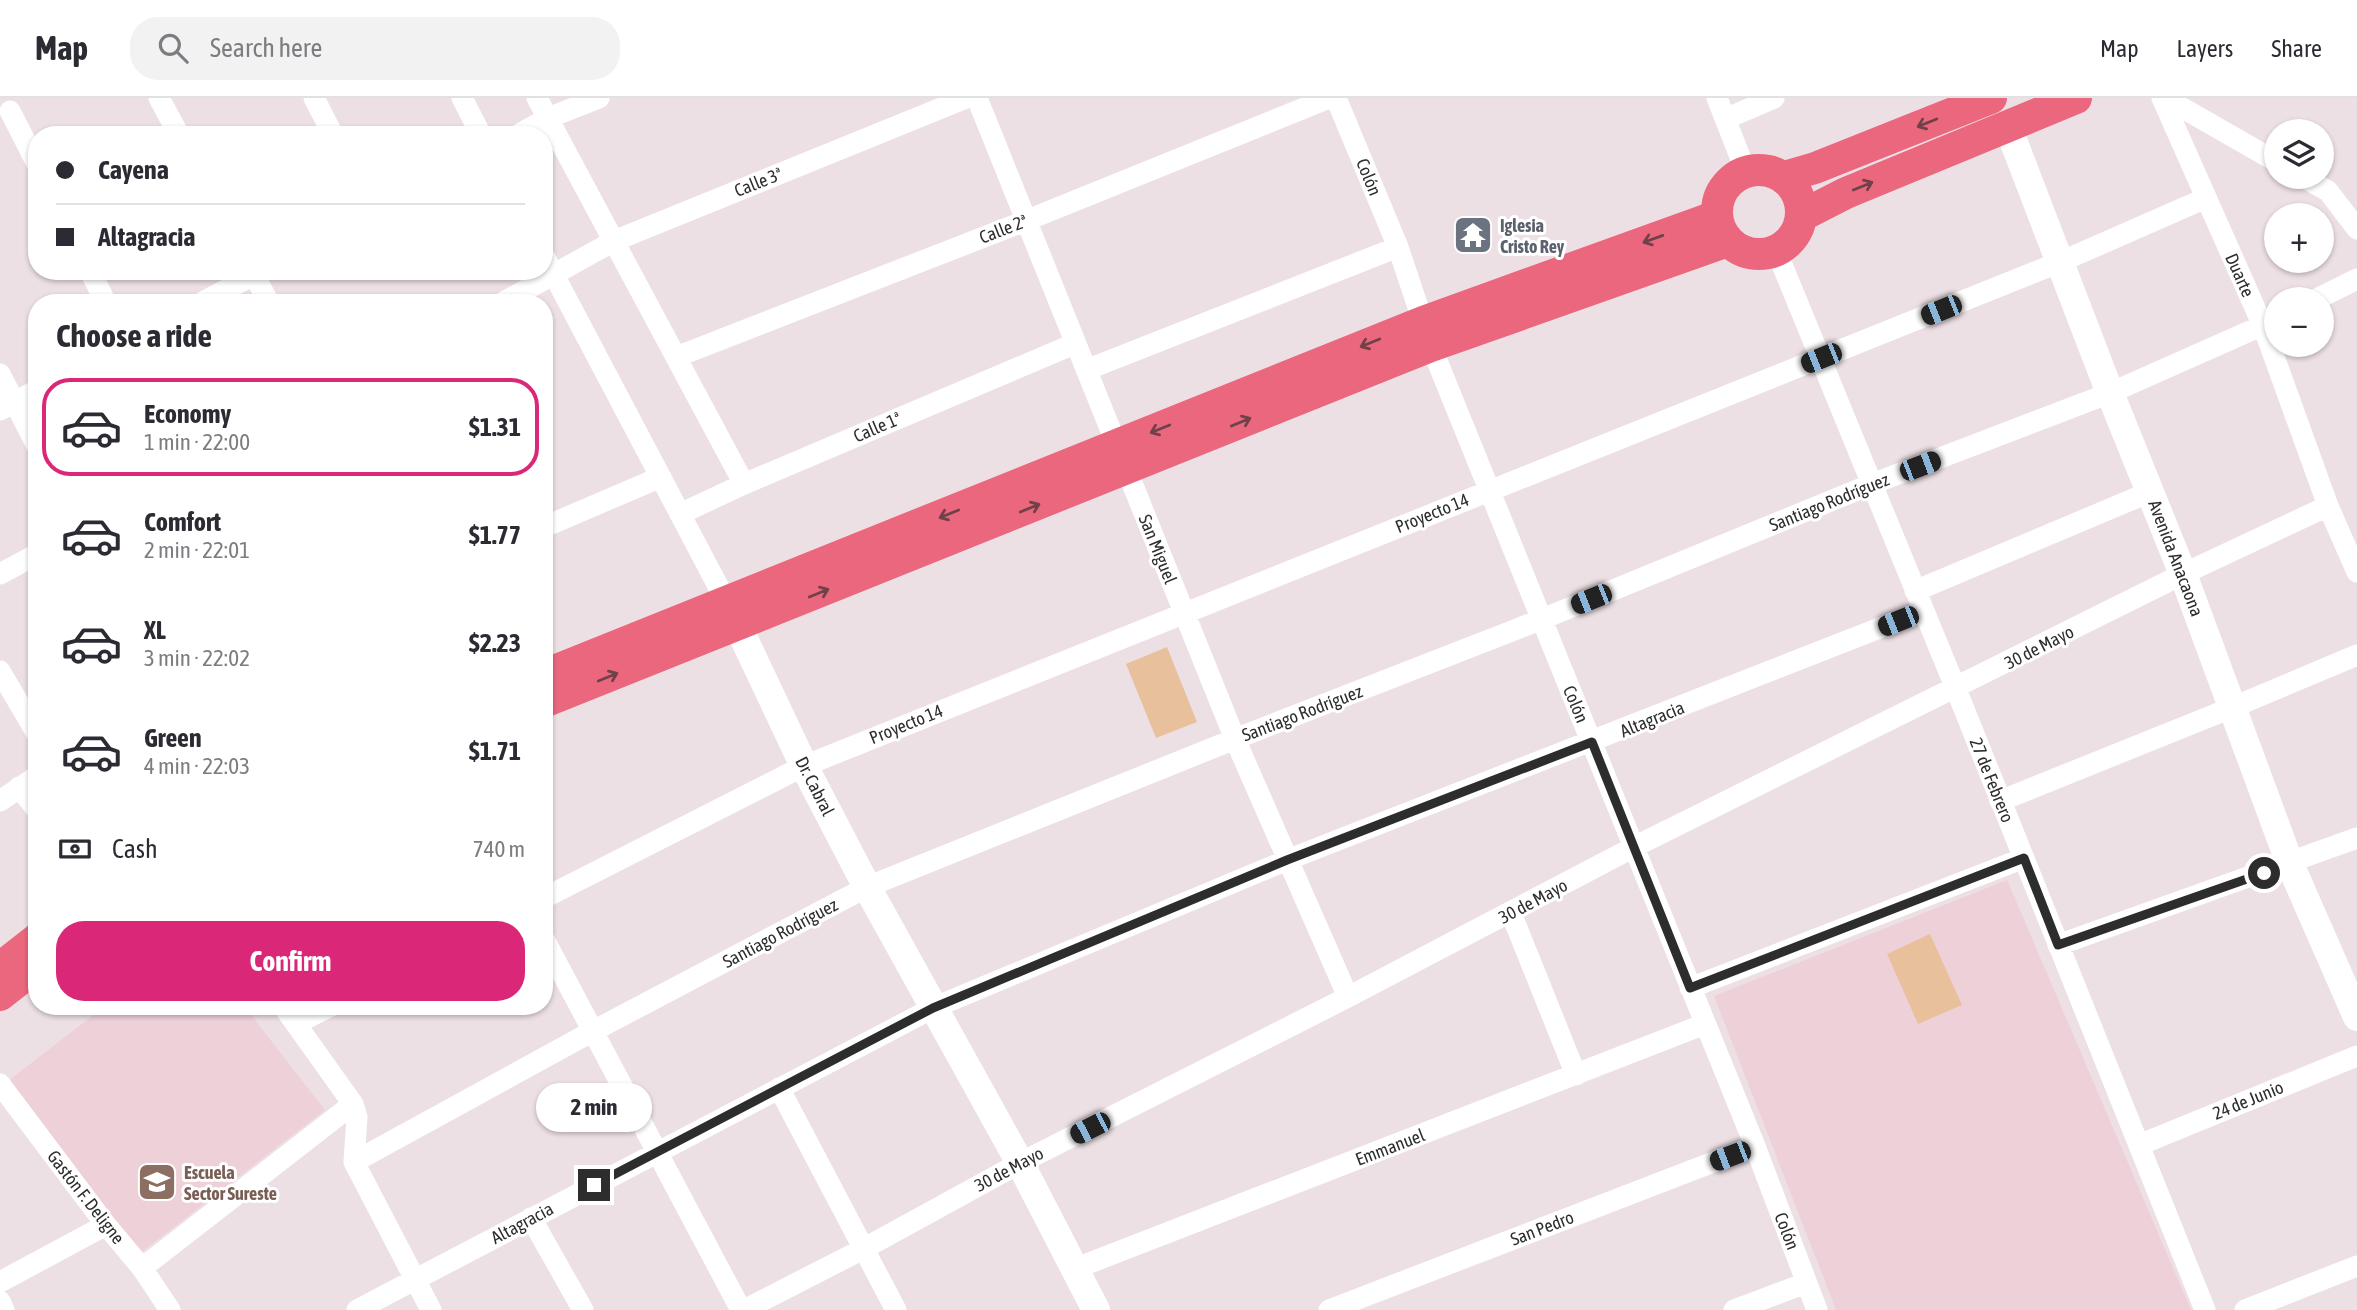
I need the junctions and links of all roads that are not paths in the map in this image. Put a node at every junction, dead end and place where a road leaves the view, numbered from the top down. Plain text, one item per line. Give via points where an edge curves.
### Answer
1 (159, 98) edge
2 (314, 98) edge
3 (462, 98) edge
4 (537, 98) edge
5 (599, 98) edge
6 (966, 98) edge
7 (977, 98) edge
8 (1329, 98) edge
9 (1336, 98) edge
10 (1717, 98) edge
11 (1774, 98) edge
12 (1991, 98) edge
13 (2076, 98) edge
14 (2164, 98) edge
15 (10, 111) dead end
16 (2003, 113) edge
17 (548, 118) junction
18 (1725, 119) junction
19 (174, 126) edge
20 (328, 126) edge
21 (476, 126) edge
22 (534, 126) edge
23 (552, 126) edge
24 (553, 127) edge
25 (28, 146) edge
26 (2264, 155) edge
27 (1746, 172) junction
28 (1784, 177) junction
29 (2324, 189) edge
30 (2206, 198) junction
31 (1801, 216) junction
32 (1025, 221) junction
33 (1723, 228) junction
34 (2357, 229) edge
35 (614, 241) junction
36 (1398, 247) junction
37 (1776, 250) junction
38 (2060, 262) junction
39 (553, 264) edge
40 (553, 273) edge
41 (2357, 279) edge
42 (242, 280) edge
43 (530, 280) edge
44 (2334, 290) edge
45 (217, 294) edge
46 (513, 294) edge
47 (2264, 311) edge
48 (2264, 326) edge
49 (1427, 334) junction
50 (1074, 344) junction
51 (676, 357) junction
52 (2281, 357) edge
53 (1821, 358) junction
54 (1086, 370) junction
55 (0, 374) edge
56 (2110, 393) junction
57 (28, 395) edge
58 (7, 406) edge
59 (28, 434) edge
60 (1121, 458) junction
61 (661, 477) junction
62 (744, 484) junction
63 (1872, 484) junction
64 (1489, 490) junction
65 (2150, 492) junction
66 (2328, 506) junction
67 (680, 514) junction
68 (553, 523) edge
69 (28, 559) edge
70 (2357, 572) edge
71 (0, 574) edge
72 (2183, 574) junction
73 (1915, 591) junction
74 (1923, 611) junction
75 (1183, 612) junction
76 (733, 614) junction
77 (1540, 620) junction
78 (2357, 654) edge
79 (0, 671) edge
80 (553, 672) edge
81 (1956, 689) junction
82 (553, 698) edge
83 (2231, 708) junction
84 (28, 719) edge
85 (1235, 739) junction
86 (1592, 742) junction
87 (804, 766) junction
88 (28, 782) edge
89 (0, 801) edge
90 (2000, 801) junction
91 (2357, 838) edge
92 (1634, 847) junction
93 (2024, 858) junction
94 (1287, 860) junction
95 (2290, 864) junction
96 (867, 887) junction
97 (553, 893) edge
98 (1511, 913) junction
99 (2058, 945) junction
100 (28, 946) edge
101 (553, 956) edge
102 (0, 968) edge
103 (28, 973) edge
104 (1690, 988) junction
105 (0, 995) edge
106 (1348, 997) junction
107 (933, 1008) junction
108 (290, 1015) edge
109 (313, 1015) edge
110 (2357, 1017) edge
111 (297, 1023) junction
112 (1705, 1024) junction
113 (593, 1031) junction
114 (2357, 1056) edge
115 (1576, 1075) junction
116 (0, 1084) edge
117 (779, 1088) junction
118 (353, 1104) junction
119 (2139, 1145) junction
120 (1755, 1146) junction
121 (657, 1152) junction
122 (354, 1162) junction
123 (1020, 1163) junction
124 (531, 1218) junction
125 (106, 1225) junction
126 (863, 1249) junction
127 (2357, 1266) edge
128 (142, 1268) junction
129 (1074, 1269) junction
130 (416, 1280) junction
131 (0, 1282) edge
132 (1807, 1283) junction
133 (0, 1301) edge
134 (4, 1310) edge
135 (170, 1310) edge
136 (357, 1310) edge
137 (431, 1310) edge
138 (583, 1310) edge
139 (743, 1310) edge
140 (896, 1310) edge
141 (1096, 1310) edge
142 (1329, 1310) edge
143 (1734, 1310) edge
144 (1817, 1310) edge
145 (2205, 1310) edge
146 (2245, 1310) edge

1 - 19 street
2 - 20 street
3 - 21 street
4 - 17 street
5 - 17 street
6 - 35 street, Calle 3ª
7 - 32 street, San Miguel
8 - 32 street, Calle 2ª
9 - 36 street, Colón
10 - 18 street
11 - 18 street
12 -> 28 main road
13 - 16 main road
14 - 26 street
14 - 30 street, Duarte
15 - 25 street
31 -> 16 main road
16 - 38 street, Avenida Anacaona
17 - 22 street
17 - 23 street
18 - 27 street
24 - 35 street
27 - 28 main road via 1765,170
27 - 33 main road via 1730,181 1719,197
28 - 31 main road via 1797,194
29 - 34 street
30 - 38 street, Proyecto 14
30 - 47 street, Duarte
31 - 37 main road via 1793,236
32 - 50 street, San Miguel
32 - 51 street, Calle 2ª
33 - 37 main road via 1743,251
33 - 49 main road
35 - 39 street, Calle 3ª
35 - 51 street
36 - 49 street, Colón
36 - 54 street
37 - 53 street, 27 de Febrero
38 - 53 street, Proyecto 14
38 - 56 street, Avenida Anacaona
40 - 61 street, Dr. Cabral
41 - 44 street
42 - 45 street
43 - 46 street, Calle 3ª
48 - 56 street, Santiago Rodríguez
49 - 60 main road
49 - 64 street, Colón
50 - 54 street, San Miguel
50 - 62 street, Calle 1ª
51 - 62 street
52 - 66 street, Duarte
53 - 63 street, 27 de Febrero
53 - 64 street, Proyecto 14
54 - 60 street, San Miguel
55 - 58 street
56 - 63 street, Santiago Rodríguez
56 - 65 street, Avenida Anacaona
57 - 58 street
58 - 59 street
60 - 75 street, San Miguel
60 - 76 main road
61 - 67 street, Dr. Cabral
61 - 68 street
62 - 67 street, Calle 1ª
63 - 73 street, 27 de Febrero
63 - 77 street, Santiago Rodríguez
64 - 75 street, Proyecto 14
64 - 77 street, Colón
65 - 72 street, Avenida Anacaona
65 - 73 street
66 - 70 street, Duarte
66 - 72 street, 30 de Mayo
67 - 76 street, Dr. Cabral
69 - 71 street
72 - 81 street, 30 de Mayo
72 - 83 street, Avenida Anacaona
73 - 74 street, 27 de Febrero
74 - 81 street, 27 de Febrero
74 - 86 street, Altagracia
75 - 85 street, San Miguel
75 - 87 street, Proyecto 14
76 - 80 main road
82 -> 76 main road
76 - 87 street, Dr. Cabral
77 - 85 street, Santiago Rodríguez
77 - 86 street, Colón
78 - 83 street
79 - 84 street
81 - 90 street, 27 de Febrero
81 - 92 street, 30 de Mayo
83 - 90 street
83 - 95 street, Avenida Anacaona
85 - 94 street, San Miguel
85 - 96 street, Santiago Rodríguez
86 - 92 street, Colón
86 - 94 street, Altagracia
87 - 96 street, Dr. Cabral
87 - 97 street, Proyecto 14
88 - 89 street
90 - 93 street, 27 de Febrero
91 - 95 street
92 - 98 street, 30 de Mayo
92 - 104 street, Colón
93 - 99 street, 27 de Febrero
93 - 104 street
94 - 106 street, San Miguel
94 - 107 street, Altagracia
95 - 99 street
95 - 110 street, Avenida Anacaona
96 - 107 street, Dr. Cabral
96 - 113 street, Santiago Rodríguez
98 - 106 street, 30 de Mayo
98 - 115 street
99 - 119 street, 27 de Febrero
100 - 102 main road
101 - 113 street
103 - 105 main road
104 - 112 street, Colón
106 - 123 street, 30 de Mayo
107 - 117 street, Altagracia
107 - 123 street, Dr. Cabral
108 - 111 street
109 - 111 street
111 - 118 street
112 - 115 street, Emmanuel
112 - 120 street, Colón
113 - 121 street
113 - 122 street, Santiago Rodríguez
114 - 119 street, 24 de Junio
115 - 129 street, Emmanuel
116 - 125 street, Gastón F. Deligne
117 - 121 street, Altagracia
117 - 126 street
118 - 122 street via 357,1117
118 - 128 street
119 - 145 street, 27 de Febrero
120 - 132 street, Colón
120 - 142 street, San Pedro
121 - 124 street, Altagracia
121 - 139 street
122 - 130 street
123 - 126 street, 30 de Mayo
123 - 129 street, Dr. Cabral
124 - 130 street, Altagracia
124 - 138 street
125 - 128 street, Gastón F. Deligne
125 - 131 street
126 - 139 street, 30 de Mayo
126 - 140 street
127 - 146 street
128 - 135 street, Gastón F. Deligne
129 - 141 street, Dr. Cabral
130 - 136 street, Altagracia
130 - 137 street
132 - 143 street
132 - 144 street, Colón
133 - 134 street

